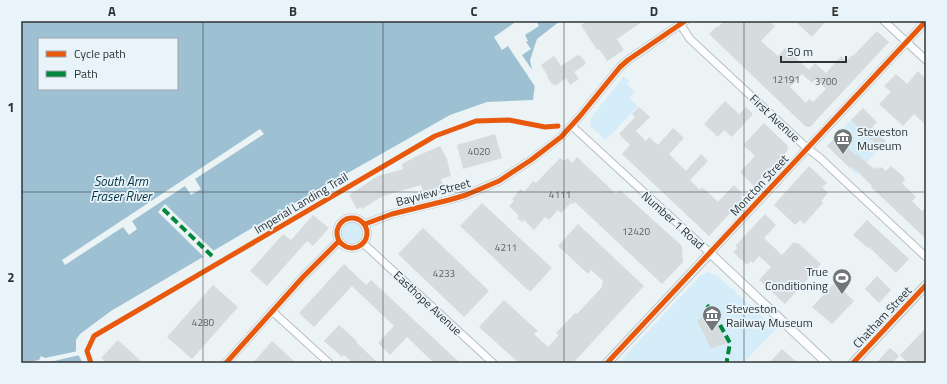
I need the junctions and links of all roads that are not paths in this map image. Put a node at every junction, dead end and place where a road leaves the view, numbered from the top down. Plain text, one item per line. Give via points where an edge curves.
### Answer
1 (884, 21) edge
2 (926, 21) edge
3 (683, 23) edge
4 (907, 42) junction
5 (926, 60) edge
6 (572, 126) junction
7 (807, 148) junction
8 (365, 224) junction
9 (339, 241) junction
10 (364, 244) junction
11 (710, 253) junction
12 (926, 257) edge
13 (926, 285) edge
14 (272, 311) junction
15 (226, 363) edge
16 (328, 363) edge
17 (493, 363) edge
18 (607, 363) edge
19 (827, 363) edge
20 (853, 363) edge

1 - 4 street
2 - 4 street, Moncton Street
3 - 6 street, Bayview Street via 620,67
3 - 7 street, First Avenue via 690,39
4 - 5 street
4 - 7 street, Moncton Street
6 - 8 street, Bayview Street via 547,149 499,181 454,199 392,214
6 - 11 street, Number 1 Road
7 - 11 street, Moncton Street
7 - 12 street, First Avenue
8 - 9 street via 357,218 344,220 337,232
8 - 10 street via 368,236
9 - 10 street via 351,248
9 - 14 street
10 - 17 street, Easthope Avenue
11 - 18 street, Moncton Street
11 - 19 street, Number 1 Road
13 - 20 street, Chatham Street
14 - 15 street
14 - 16 street

